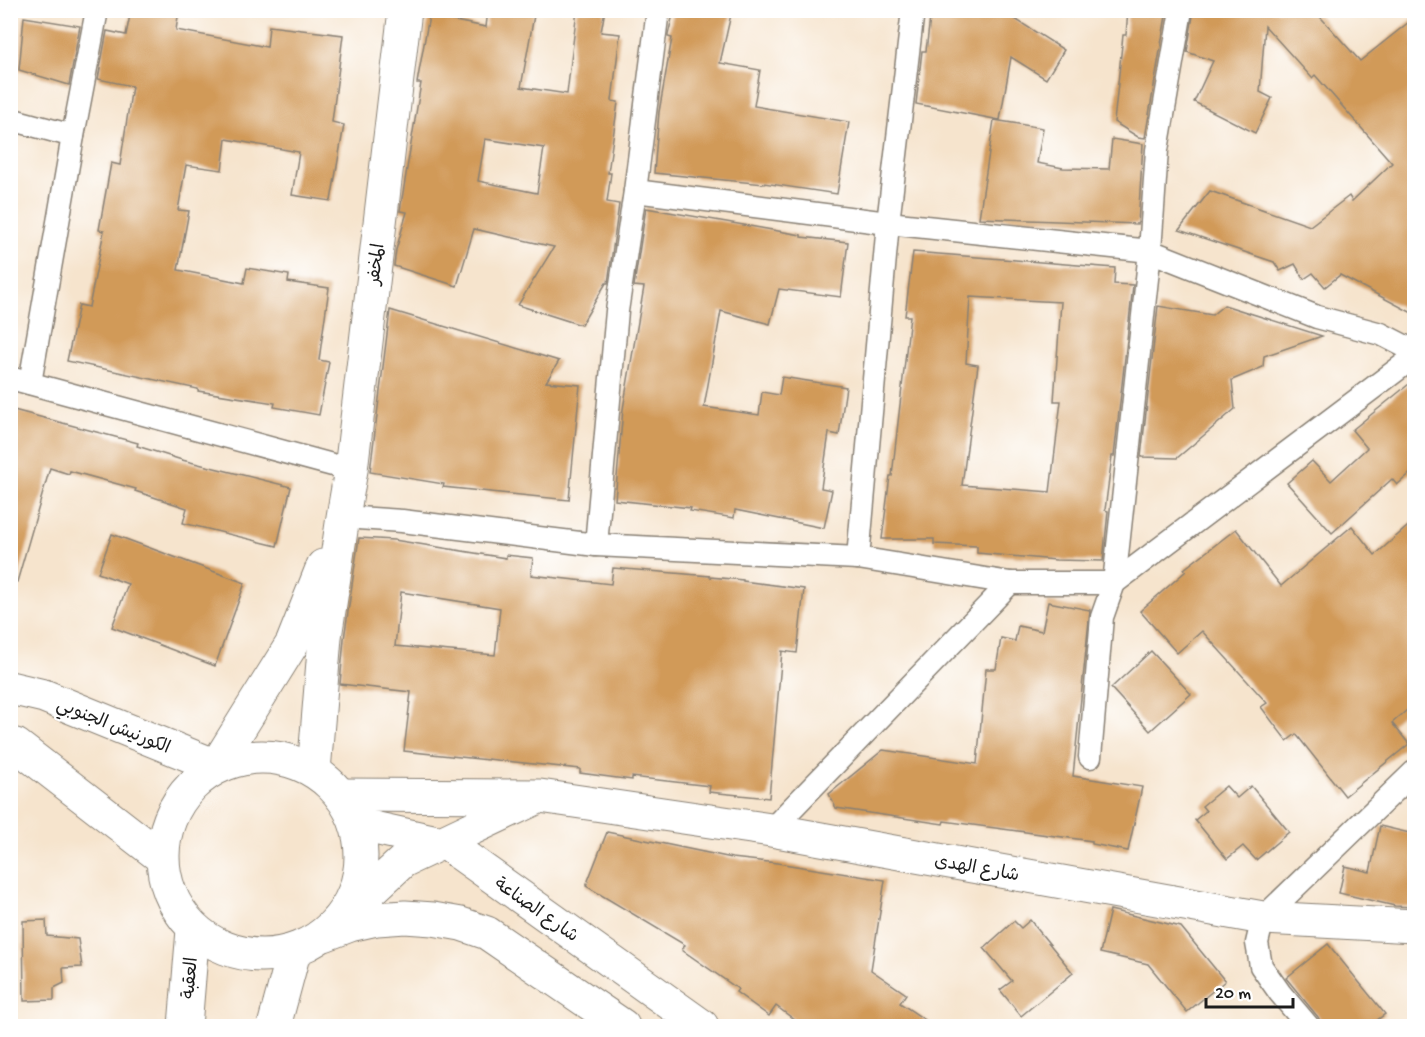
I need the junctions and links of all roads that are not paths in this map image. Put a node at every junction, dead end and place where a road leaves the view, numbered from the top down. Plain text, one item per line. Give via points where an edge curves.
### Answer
1 (97, 10) edge
2 (405, 10) edge
3 (658, 10) edge
4 (913, 10) edge
5 (1181, 10) edge
6 (10, 119) edge
7 (73, 136) junction
8 (635, 191) junction
9 (888, 223) junction
10 (1150, 251) junction
11 (1414, 351) edge
12 (1414, 357) edge
13 (20, 381) edge
14 (351, 470) junction
15 (343, 517) junction
16 (596, 545) junction
17 (858, 558) junction
18 (1114, 583) junction
19 (1010, 584) junction
20 (10, 688) edge
21 (10, 744) edge
22 (1090, 757) dead end
23 (216, 766) junction
24 (314, 771) junction
25 (1414, 772) edge
26 (340, 795) junction
27 (540, 796) junction
28 (356, 824) junction
29 (771, 830) junction
30 (442, 843) junction
31 (161, 857) junction
32 (1263, 918) junction
33 (1414, 926) edge
34 (193, 930) junction
35 (324, 935) junction
36 (294, 952) junction
37 (185, 1026) edge
38 (274, 1026) edge
39 (623, 1026) edge
40 (702, 1026) edge
41 (1308, 1026) edge

1 - 7 street
2 - 14 street, المخفر
3 - 8 street
4 - 9 street
5 - 10 street via 1157,150
6 - 7 street
7 - 13 street
8 - 9 street
8 - 16 street via 617,311
9 - 10 street
9 - 17 street
10 - 11 street via 1317,316 1381,334
10 - 18 street
12 - 18 street
13 - 14 street
14 - 15 street, المخفر
15 - 16 street via 402,520
15 - 23 street via 292,644
15 - 24 street via 326,637
16 - 17 street
17 - 19 street
18 - 19 street
18 - 22 street via 1102,617
19 - 29 street
20 - 23 street, الكورنيش الجنوبي via 44,696
21 - 31 street
23 - 24 street via 256,756 291,760
23 - 31 street via 188,787 167,822
24 - 26 street
25 - 32 street
26 - 27 street, شارع الهدى
26 - 28 street
27 - 29 street, شارع الهدى
27 - 30 street
28 - 30 street, شارع الصناعة
28 - 35 street via 362,858 355,893 347,909
29 - 32 street, شارع الهدى
30 - 35 street via 403,861
30 - 40 street, شارع الصناعة
31 - 34 street via 172,902
32 - 33 street, شارع الهدى
32 - 41 street via 1257,943 1261,966
34 - 36 street via 216,946 249,957
34 - 37 street, العقبة
35 - 36 street
35 - 39 street via 350,925 405,917 461,924 487,933
36 - 38 street

